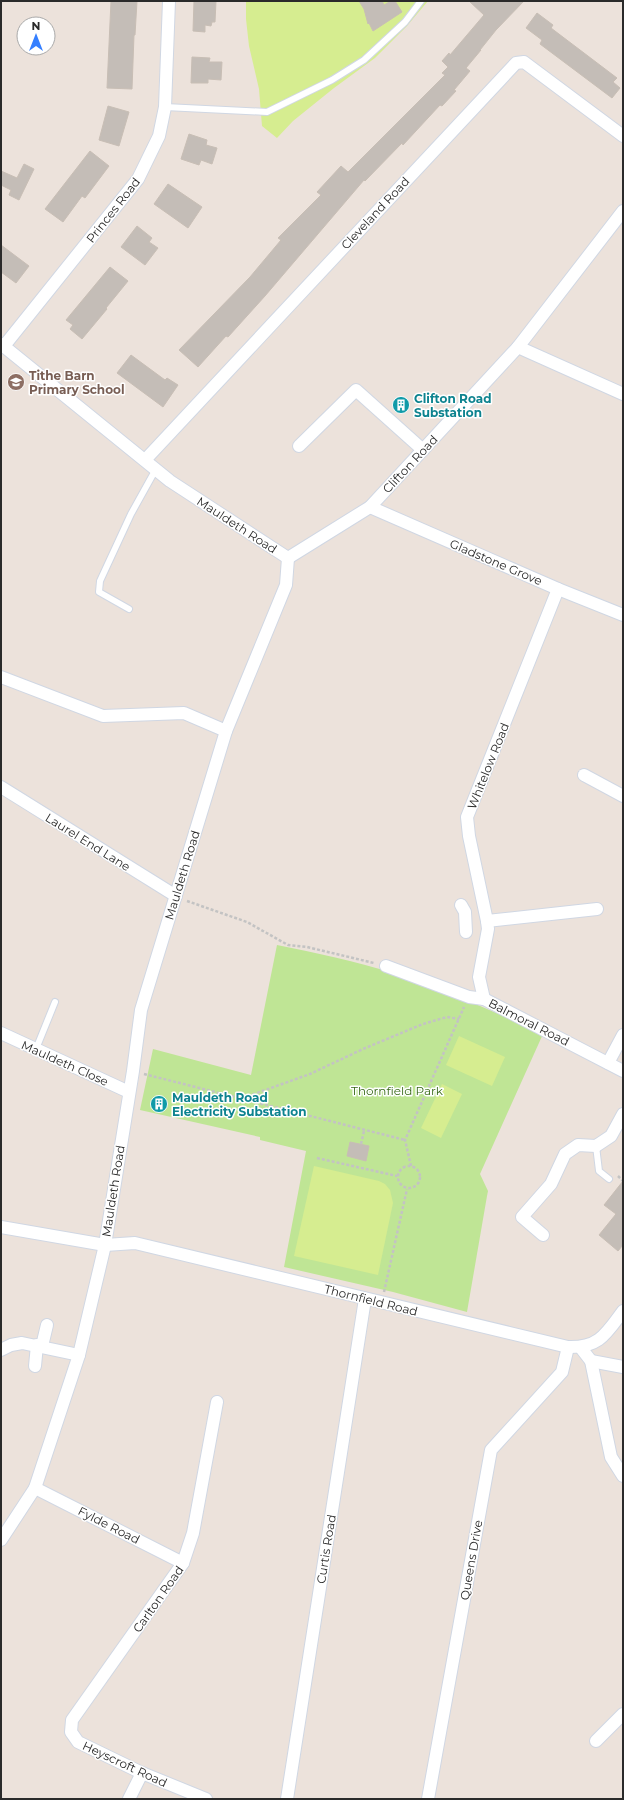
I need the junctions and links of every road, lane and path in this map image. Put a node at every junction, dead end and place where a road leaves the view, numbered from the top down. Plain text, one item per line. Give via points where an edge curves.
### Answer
1 (169, 1) edge
2 (421, 1) edge
3 (165, 107) junction
4 (623, 136) edge
5 (623, 211) edge
6 (2, 346) edge
7 (518, 347) junction
8 (623, 394) edge
9 (299, 446) dead end
10 (423, 450) junction
11 (144, 460) junction
12 (156, 469) junction
13 (370, 507) junction
14 (288, 558) junction
15 (558, 589) junction
16 (129, 609) dead end
17 (623, 615) edge
18 (1, 677) edge
19 (226, 731) junction
20 (584, 775) dead end
21 (1, 787) edge
22 (623, 796) edge
23 (176, 896) junction
24 (597, 909) dead end
25 (487, 918) junction
26 (466, 932) dead end
27 (386, 966) joint
28 (469, 997) junction
29 (484, 999) junction
30 (55, 1002) dead end
31 (459, 1020) junction
32 (1, 1033) edge
33 (623, 1036) edge
34 (36, 1050) junction
35 (608, 1063) junction
36 (134, 1071) junction
37 (623, 1071) edge
38 (129, 1092) junction
39 (242, 1098) junction
40 (623, 1114) edge
41 (364, 1130) junction
42 (405, 1140) junction
43 (361, 1144) dead end
44 (596, 1146) junction
45 (317, 1158) dead end
46 (411, 1166) junction
47 (397, 1176) junction
48 (609, 1179) dead end
49 (407, 1189) junction
50 (1, 1227) edge
51 (543, 1235) dead end
52 (105, 1244) junction
53 (365, 1299) junction
54 (381, 1303) junction
55 (623, 1311) edge
56 (47, 1325) dead end
57 (40, 1345) junction
58 (568, 1347) junction
59 (581, 1348) junction
60 (1, 1350) edge
61 (79, 1355) junction
62 (591, 1361) junction
63 (35, 1366) dead end
64 (623, 1367) edge
65 (217, 1402) dead end
66 (623, 1476) edge
67 (35, 1488) junction
68 (1, 1540) edge
69 (184, 1563) junction
70 (623, 1714) edge
71 (71, 1732) joint
72 (596, 1741) dead end
73 (142, 1773) junction
74 (129, 1799) edge
75 (206, 1799) edge
76 (287, 1799) edge
77 (428, 1799) edge

1 - 3 street, Princes Road
2 - 3 lane via 404,22 364,60 332,80 267,112
3 - 6 street, Princes Road via 159,136 138,179
4 - 11 street, Cleveland Road via 524,62 516,63
5 - 7 street, Clifton Road
6 - 11 street, Mauldeth Road
7 - 8 street
7 - 10 street, Clifton Road
9 - 10 street via 356,390
10 - 13 street, Clifton Road
11 - 12 street, Mauldeth Road
12 - 14 street, Mauldeth Road via 170,481
12 - 16 lane via 131,514 100,581 99,592
13 - 14 street, Clifton Road
13 - 15 street, Gladstone Grove
14 - 19 street, Mauldeth Road via 286,585
15 - 17 street, Gladstone Grove
15 - 25 street, Whitelow Road via 468,817
18 - 19 street via 103,716 184,713
19 - 23 street, Mauldeth Road
20 - 22 street
21 - 23 street, Laurel End Lane
23 - 27 path via 247,922 288,945
23 - 36 street, Mauldeth Road via 141,1010
24 - 25 street
25 - 26 street via 463,911
25 - 29 street, Whitelow Road via 488,929 479,977
27 - 28 street, Balmoral Road
28 - 29 street, Balmoral Road
28 - 31 path
29 - 35 street, Balmoral Road
30 - 34 lane
31 - 39 path via 447,1017 423,1024 310,1074
31 - 42 path
32 - 34 street, Mauldeth Close
33 - 35 street
34 - 38 street, Mauldeth Close
35 - 37 street, Balmoral Road
36 - 38 street, Mauldeth Road
36 - 39 path
38 - 52 street, Mauldeth Road
39 - 41 path
40 - 44 street via 611,1136
41 - 42 path
41 - 43 path
42 - 46 path
44 - 48 lane via 599,1171
44 - 51 street via 578,1145 565,1154 551,1184 522,1216
45 - 47 path
46 - 47 path via 401,1169
46 - 49 path via 419,1173 419,1181 415,1187
47 - 49 path via 398,1183
49 - 54 path
50 - 52 street, Thornfield Road
52 - 53 street, Thornfield Road via 135,1243
52 - 61 street, Mauldeth Road
53 - 54 street, Thornfield Road
53 - 76 street, Curtis Road
54 - 58 street, Thornfield Road
55 - 59 street, Thornfield Road via 602,1339
56 - 57 street
57 - 60 street via 22,1343
57 - 61 street
57 - 63 street
58 - 59 street, Thornfield Road
58 - 77 street, Queens Drive via 562,1372 490,1450
59 - 62 street
61 - 67 street, Mauldeth Road
62 - 64 street
62 - 66 street via 611,1457
65 - 69 street, Carlton Road via 194,1533
67 - 68 street, Mauldeth Road
67 - 69 street, Fylde Road
69 - 71 street, Carlton Road via 72,1720
70 - 72 street
71 - 73 street, Heyscroft Road via 78,1742
73 - 74 street
73 - 75 street, Heyscroft Road

